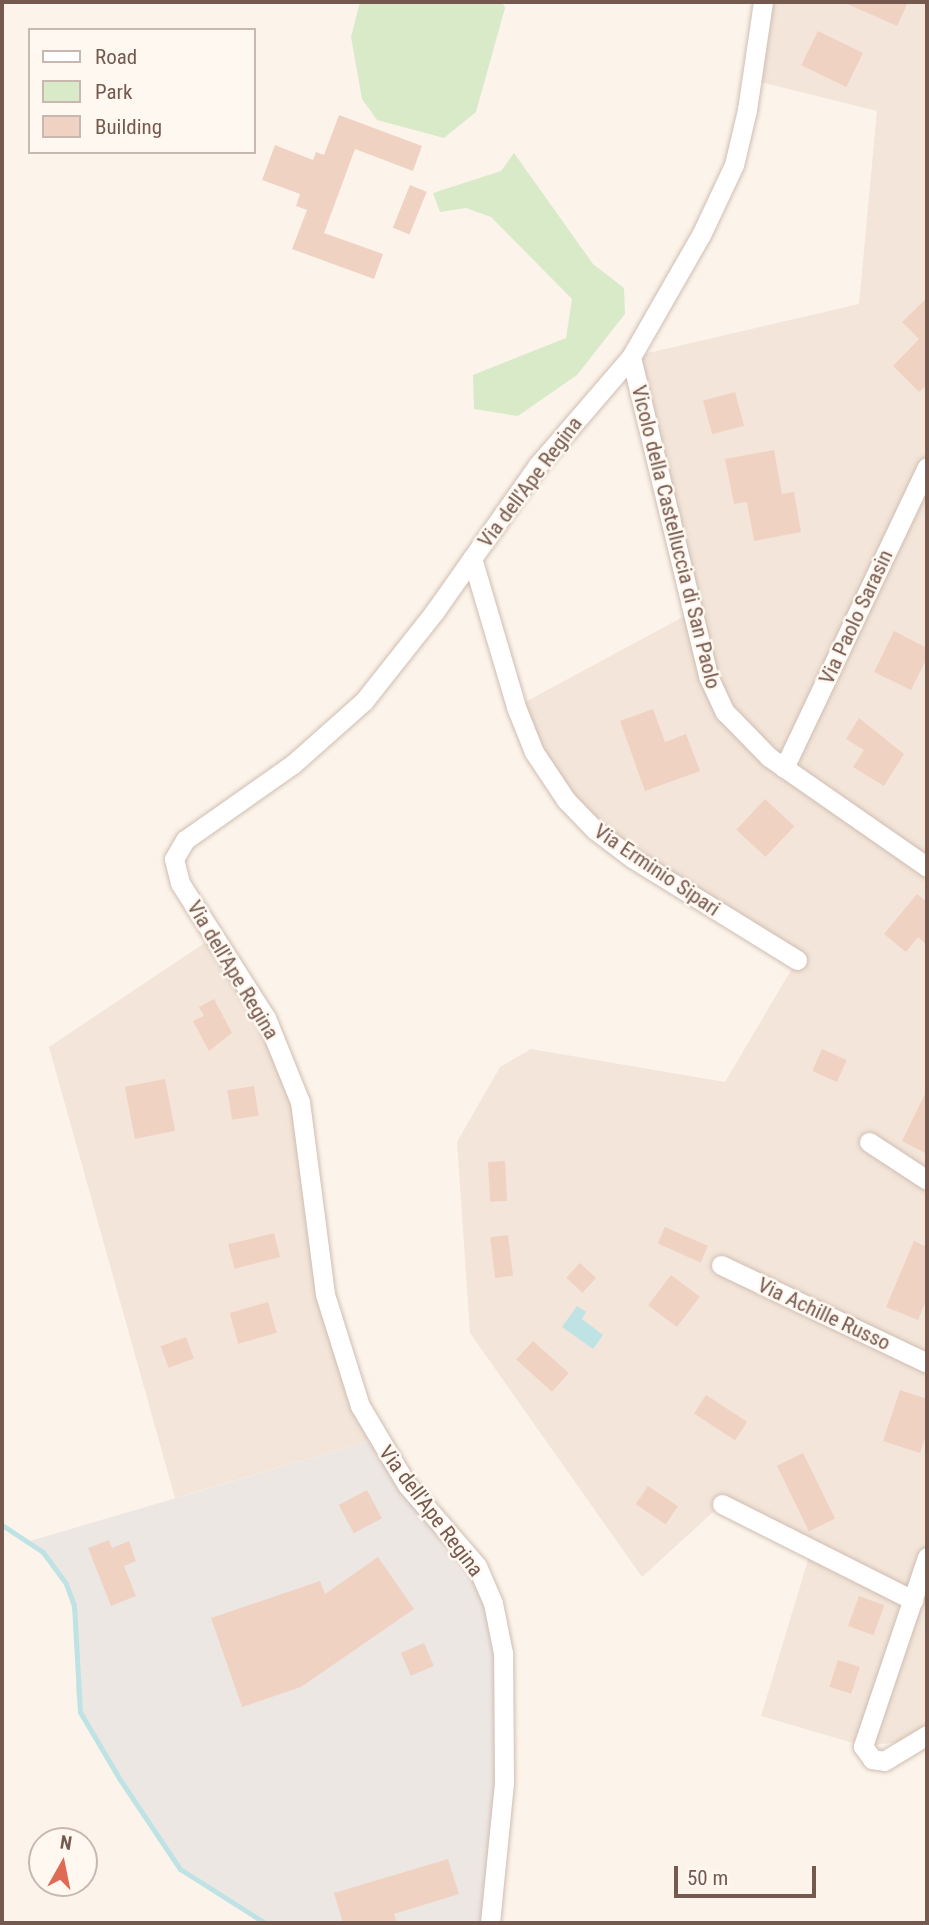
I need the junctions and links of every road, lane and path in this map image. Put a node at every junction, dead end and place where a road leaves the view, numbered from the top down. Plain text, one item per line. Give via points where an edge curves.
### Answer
1 (762, 2) edge
2 (631, 357) junction
3 (927, 467) edge
4 (472, 558) junction
5 (784, 768) junction
6 (927, 867) edge
7 (797, 960) dead end
8 (869, 1142) dead end
9 (927, 1180) edge
10 (721, 1265) dead end
11 (927, 1363) edge
12 (722, 1504) dead end
13 (927, 1557) edge
14 (913, 1600) junction
15 (927, 1735) edge
16 (489, 1923) edge

1 - 2 street, Via dell'Ape Regina via 747,110 734,165 701,235
2 - 4 street, Via dell'Ape Regina via 538,465
2 - 5 street, Vicolo della Castelluccia di San Paolo via 711,685 733,722
3 - 5 street, Via Paolo Sarasin
4 - 7 street, Via Erminio Sipari via 525,730 566,800 624,852
4 - 16 street, Via dell'Ape Regina via 364,701 293,764 186,840 174,863 180,883 266,1018 300,1102 325,1294 360,1406 395,1470 477,1566 493,1604 503,1653 504,1783
5 - 6 street, Vicolo della Castelluccia di San Paolo
8 - 9 street
10 - 11 street, Via Achille Russo
12 - 14 street
13 - 14 street
14 - 15 street via 863,1746 868,1756 884,1761

